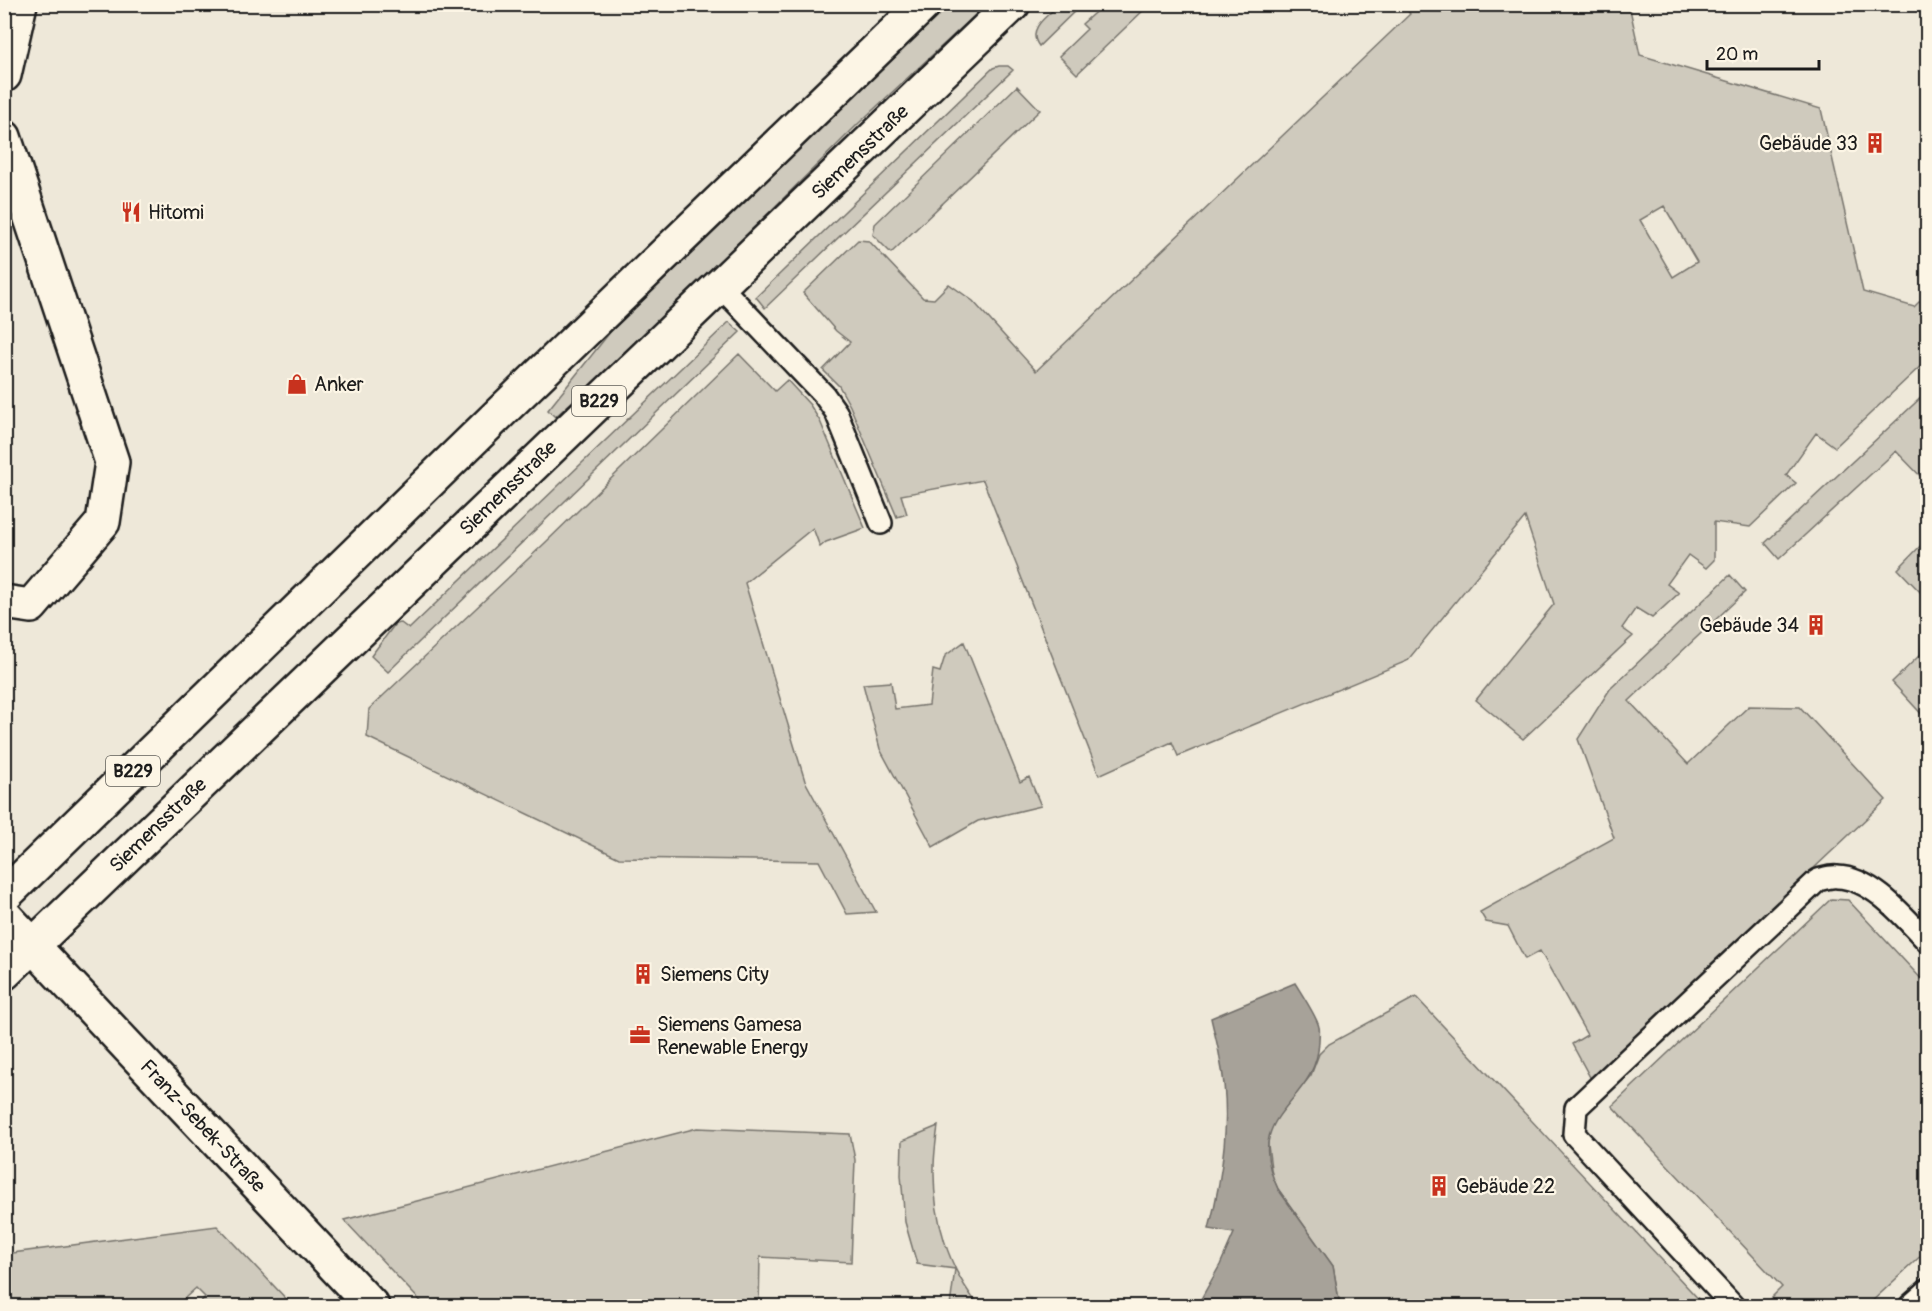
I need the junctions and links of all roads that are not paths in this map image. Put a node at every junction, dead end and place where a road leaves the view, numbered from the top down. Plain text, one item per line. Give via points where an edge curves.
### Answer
1 (20, 4) edge
2 (924, 4) edge
3 (1013, 4) edge
4 (4, 75) edge
5 (4, 137) edge
6 (720, 286) junction
7 (881, 523) dead end
8 (4, 602) edge
9 (4, 896) edge
10 (4, 915) edge
11 (1928, 942) edge
12 (33, 946) junction
13 (4, 973) edge
14 (1928, 1290) edge
15 (372, 1306) edge
16 (1733, 1306) edge
17 (1910, 1306) edge

1 - 4 main road
2 - 9 main road, B229
3 - 6 main road, Siemensstraße / B229
5 - 8 main road via 112,462 103,522 31,606
6 - 7 lane via 836,412
6 - 12 main road, Siemensstraße / B229
10 - 12 main road, Franz-Sebek-Straße
11 - 16 lane via 1891,903 1871,889 1837,877 1818,880 1576,1108 1574,1134
12 - 13 main road, Siemensstraße / B229
12 - 15 main road, Franz-Sebek-Straße
14 - 17 lane

